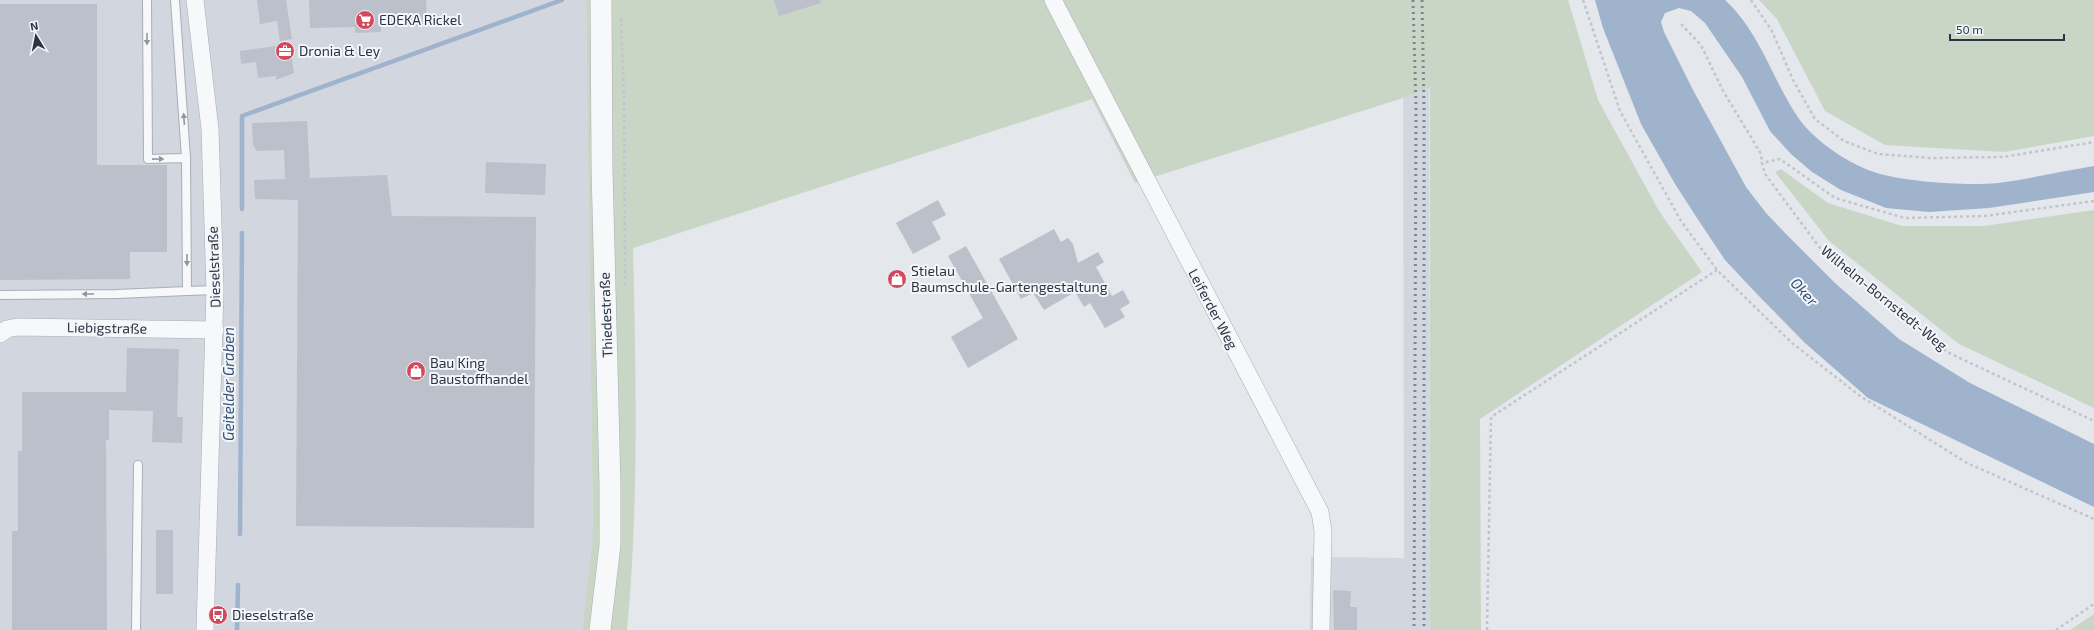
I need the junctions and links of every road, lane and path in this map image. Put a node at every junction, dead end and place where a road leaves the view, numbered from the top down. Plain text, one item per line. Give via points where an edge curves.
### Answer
1 (147, 0) edge
2 (175, 0) edge
3 (195, 0) edge
4 (601, 0) edge
5 (1053, 0) edge
6 (1583, 0) edge
7 (1751, 0) edge
8 (1681, 24) dead end
9 (2094, 142) edge
10 (186, 158) junction
11 (1762, 163) junction
12 (2094, 201) edge
13 (1718, 270) junction
14 (215, 290) junction
15 (187, 291) junction
16 (0, 295) edge
17 (215, 330) junction
18 (0, 334) edge
19 (2094, 421) edge
20 (138, 465) dead end
21 (2094, 519) edge
22 (2094, 604) edge
23 (136, 630) edge
24 (206, 630) edge
25 (600, 630) edge
26 (1321, 630) edge
27 (1487, 630) edge
28 (2056, 630) edge

1 -> 10 lane via 148,159
10 -> 2 lane
3 - 14 street, Dieselstraße via 210,129
4 - 25 street, Thiedestraße via 610,545
5 - 26 street, Leiferder Weg via 1320,512 1323,531
6 - 13 path via 1620,110 1681,221
7 - 9 path via 1772,31 1793,80 1815,119 1844,141 1878,154 1932,158 2003,157
8 - 11 path, Wilhelm-Bornstedt-Weg via 1701,45 1722,89 1761,154
10 -> 15 lane
11 - 12 path via 1780,159 1835,198 1905,218 1985,216
11 - 19 path, Wilhelm-Bornstedt-Weg via 1765,174 1820,248 1947,352
13 - 21 path via 1792,343 1860,396 1967,463
13 - 27 path via 1491,417
14 - 15 lane
14 - 17 street, Dieselstraße
15 -> 16 lane
17 - 18 street, Liebigstraße via 17,327
17 - 24 street, Dieselstraße
20 - 23 lane
22 - 28 path

